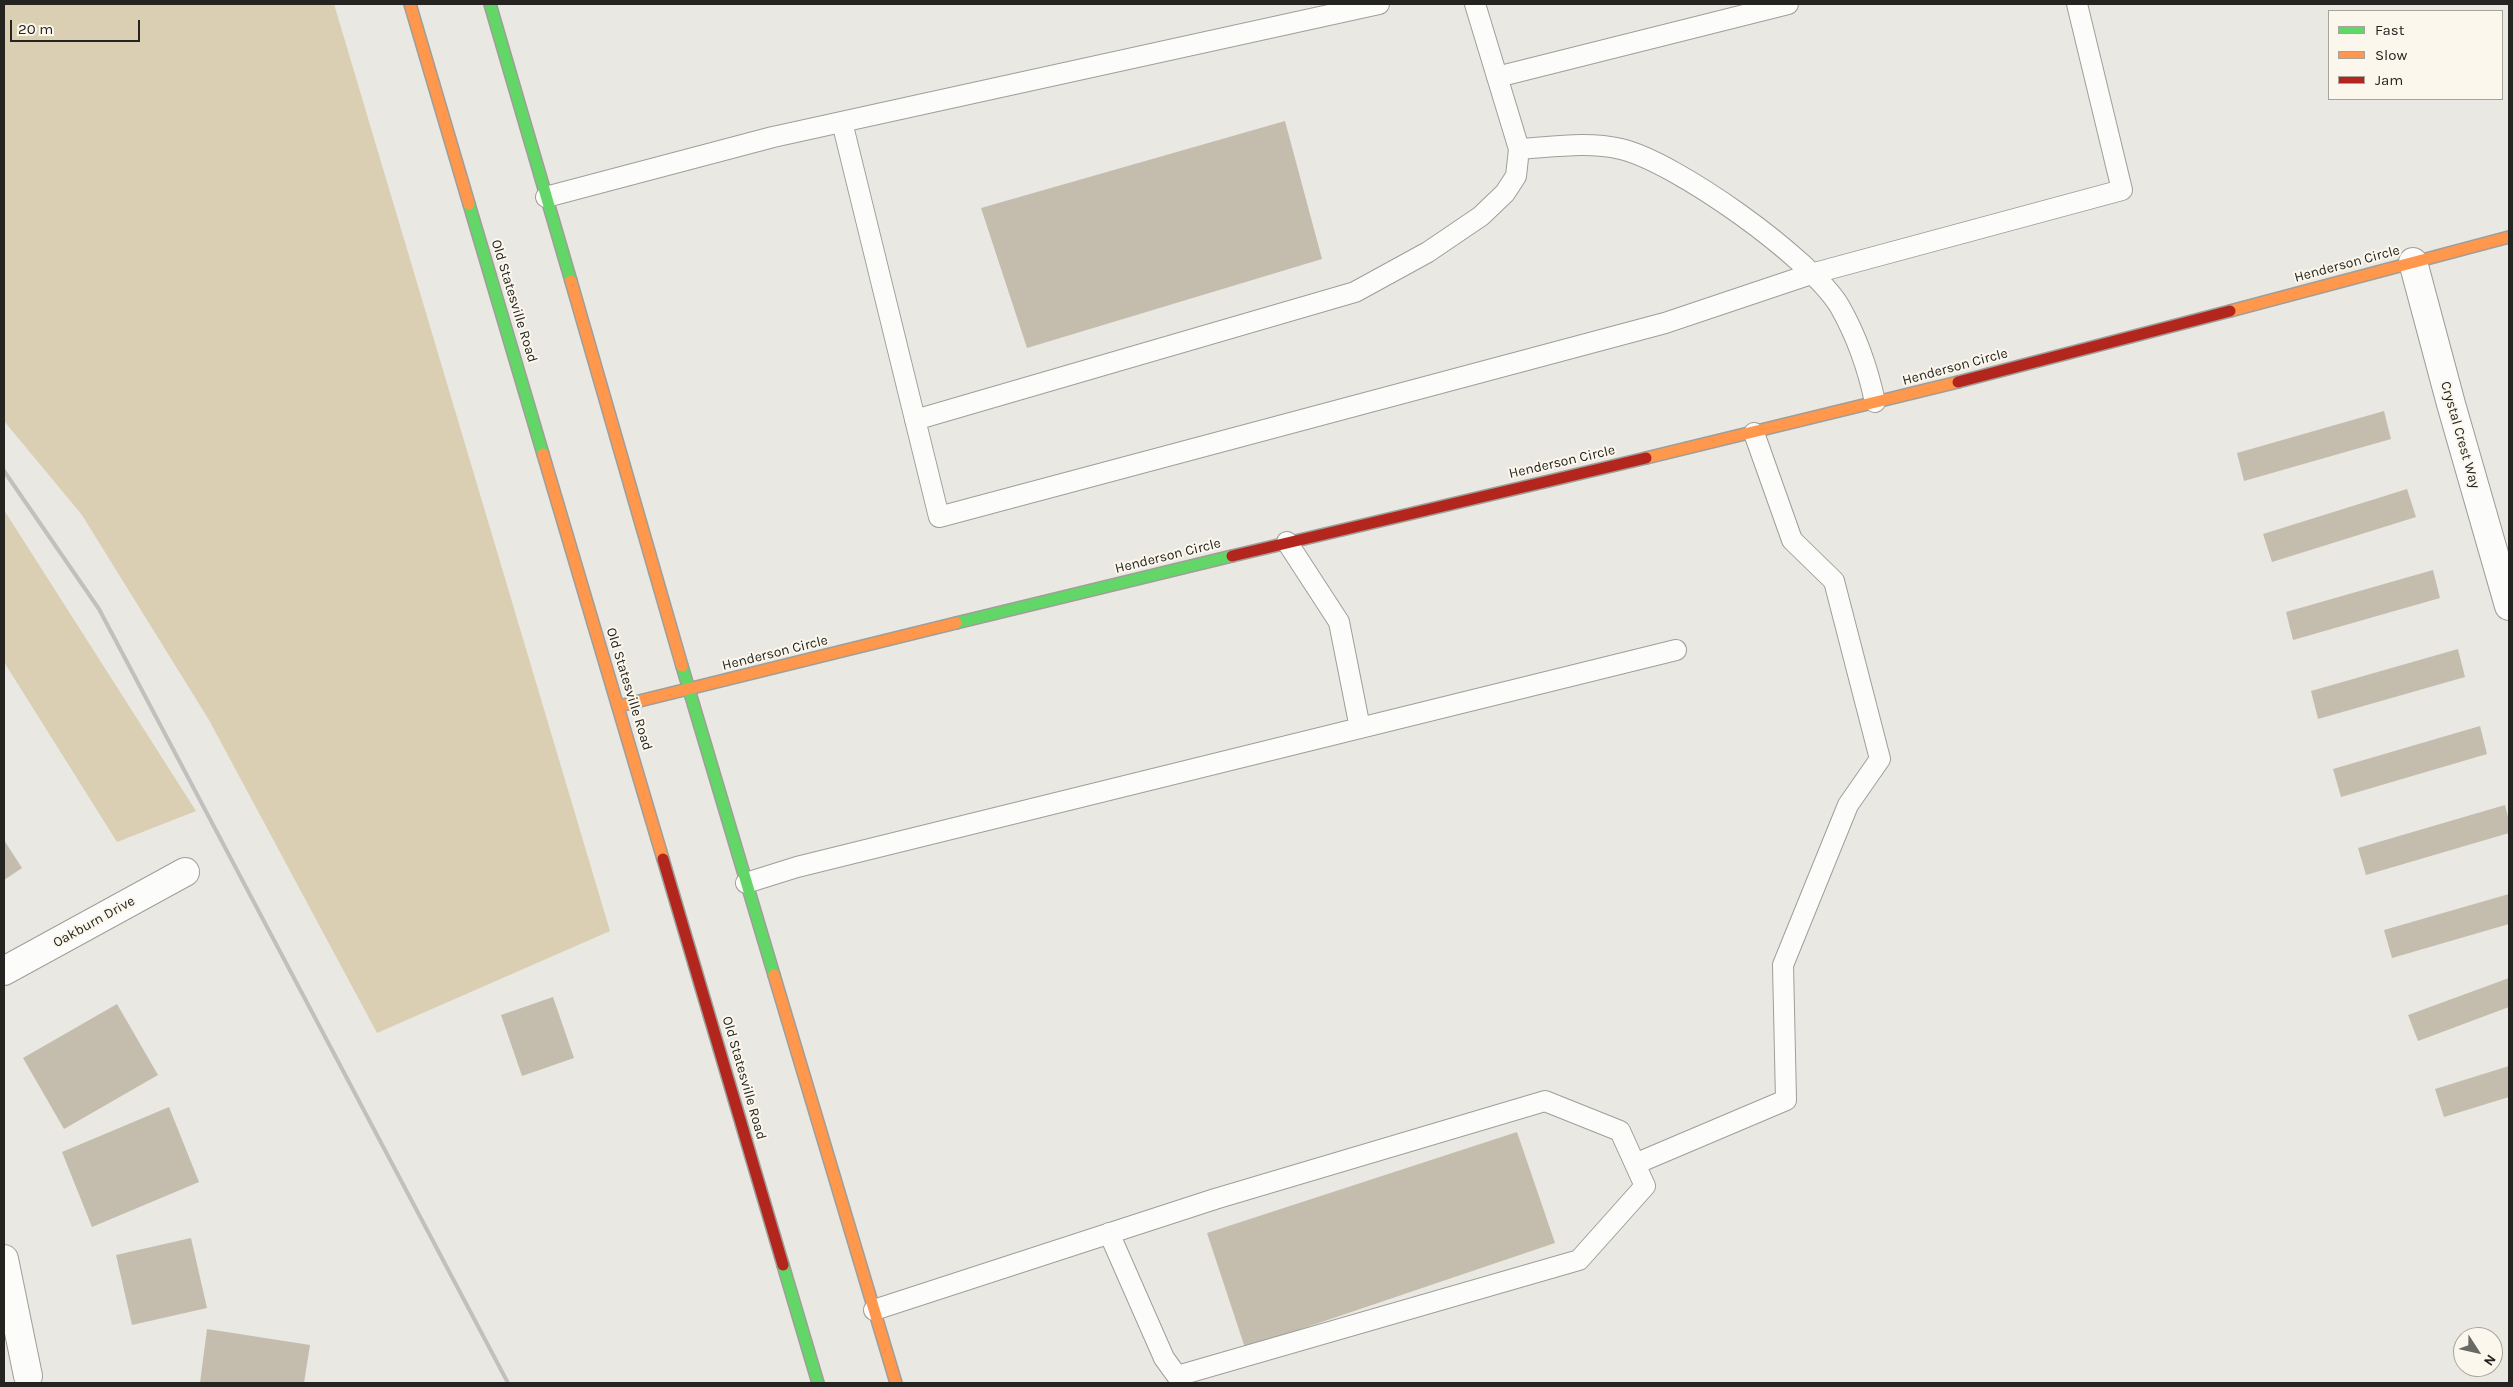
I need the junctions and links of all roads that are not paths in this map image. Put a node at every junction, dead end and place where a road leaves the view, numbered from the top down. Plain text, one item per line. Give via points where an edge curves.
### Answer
1 (410, 4) edge
2 (490, 4) edge
3 (1379, 4) edge
4 (1475, 4) edge
5 (1788, 4) edge
6 (2077, 4) edge
7 (1497, 77) junction
8 (842, 122) junction
9 (1519, 149) junction
10 (546, 197) junction
11 (2509, 237) edge
12 (2413, 262) junction
13 (1811, 274) junction
14 (1875, 402) junction
15 (915, 420) junction
16 (1754, 433) junction
17 (1287, 542) junction
18 (2508, 600) edge
19 (1676, 650) dead end
20 (689, 689) junction
21 (619, 706) junction
22 (1360, 728) junction
23 (185, 872) dead end
24 (746, 883) junction
25 (4, 971) edge
26 (1635, 1164) junction
27 (1109, 1233) junction
28 (4, 1260) edge
29 (874, 1310) junction
30 (28, 1376) dead end
31 (818, 1383) edge
32 (896, 1383) edge

1 - 21 main road, Old Statesville Road
2 - 10 main road
3 - 8 lane
4 - 7 lane
5 - 7 lane
6 - 13 lane via 2122,190
7 - 9 lane
8 - 10 lane
8 - 15 lane
9 - 13 lane via 1592,145 1622,149 1659,164 1758,227
9 - 15 lane via 1516,176 1505,193 1482,216 1428,252 1355,292
10 - 20 main road
11 - 12 main road, Henderson Circle
12 - 14 main road, Henderson Circle
12 - 18 street, Crystal Crest Way
13 - 14 lane via 1839,306 1866,363
13 - 15 lane via 1665,323 939,517
14 - 16 main road, Henderson Circle
16 - 17 main road, Henderson Circle
16 - 26 lane via 1792,540 1834,582 1880,759 1848,805 1783,965 1786,1100
17 - 20 main road, Henderson Circle
17 - 22 lane via 1339,622
19 - 22 lane
20 - 21 main road, Henderson Circle
20 - 24 main road
21 - 31 main road, Old Statesville Road
22 - 24 lane via 797,867
23 - 25 street, Oakburn Drive
24 - 29 main road
26 - 27 lane via 1620,1132 1545,1101
26 - 27 lane via 1646,1186 1579,1260 1177,1376 1164,1358
27 - 29 lane
28 - 30 street
29 - 32 main road

